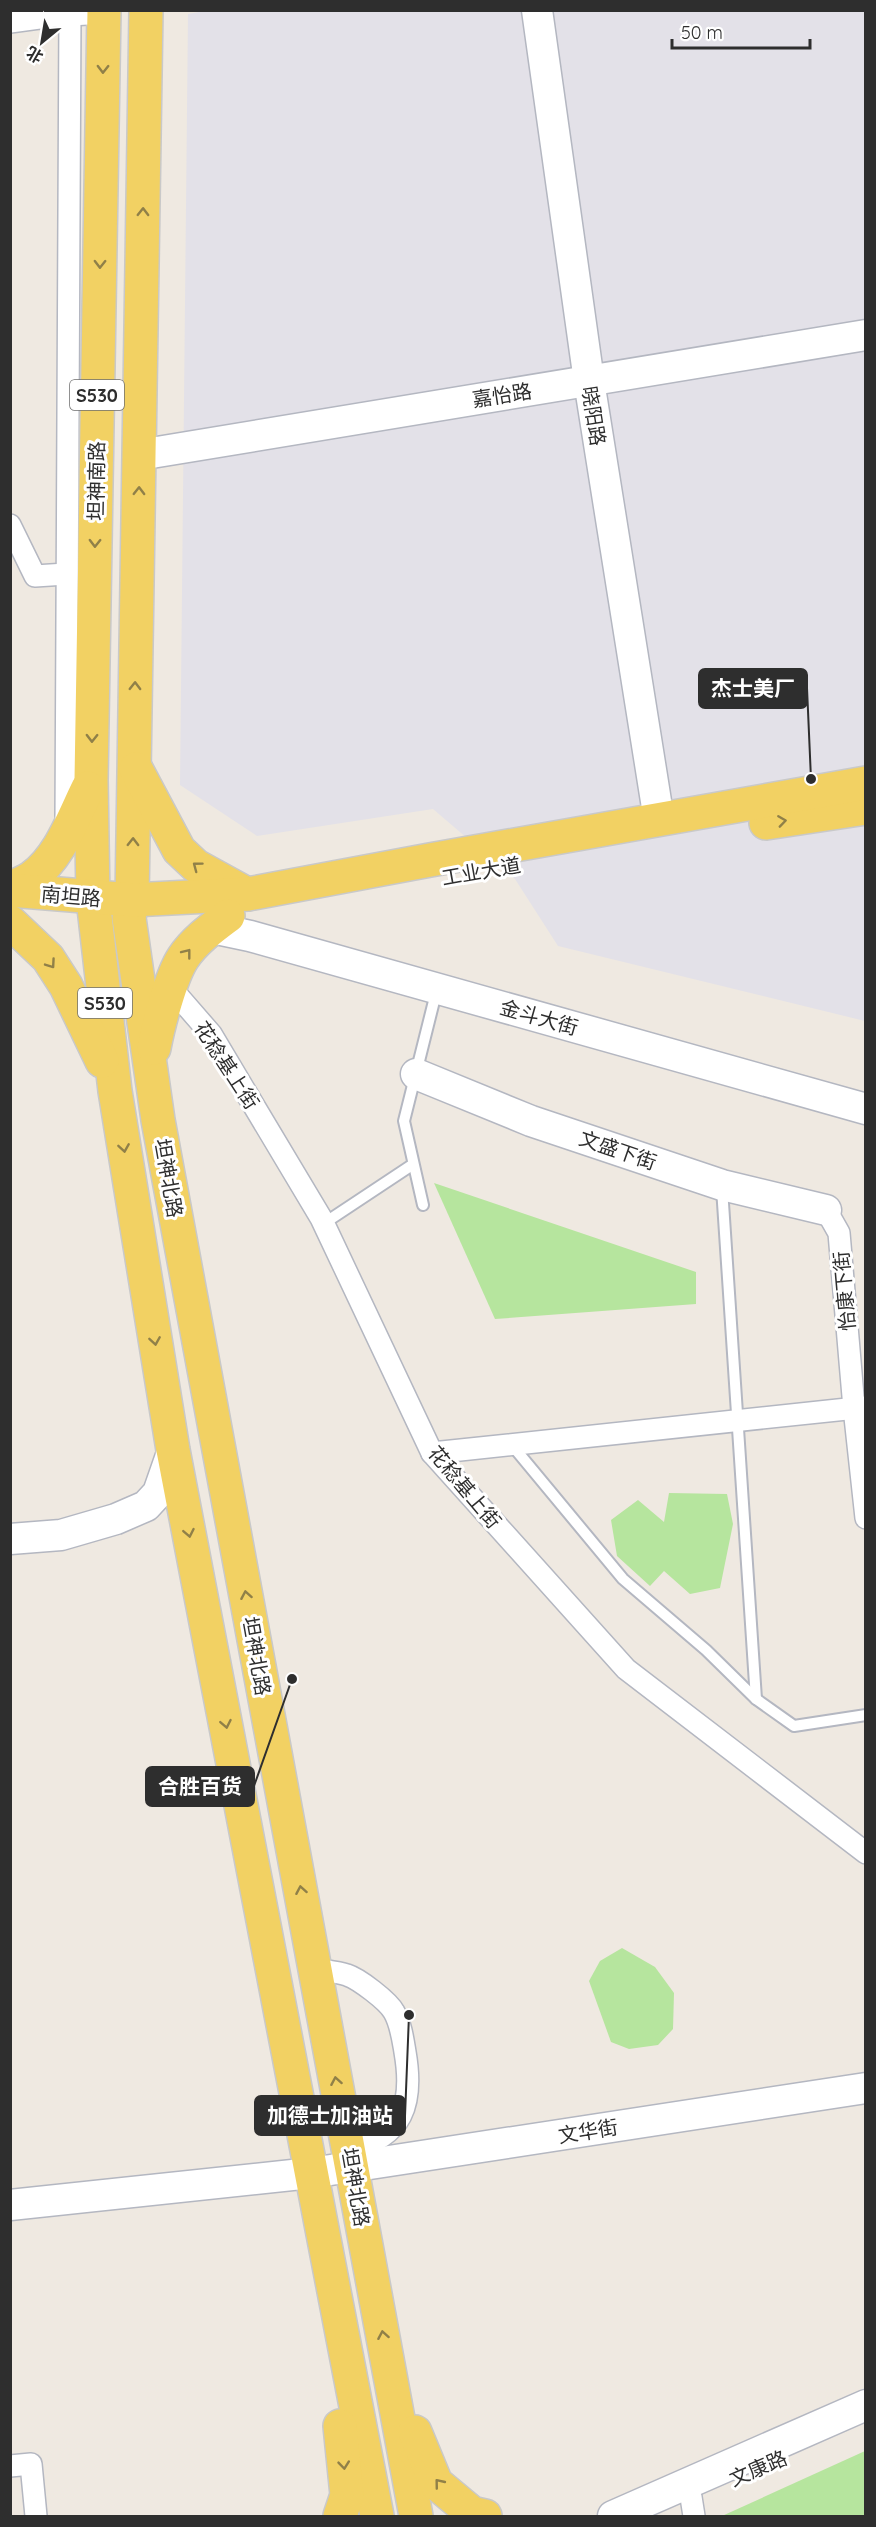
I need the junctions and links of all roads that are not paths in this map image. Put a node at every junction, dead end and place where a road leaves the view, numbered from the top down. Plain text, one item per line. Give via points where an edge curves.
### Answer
1 (146, 10) edge
2 (537, 10) edge
3 (104, 12) edge
4 (70, 13) edge
5 (10, 22) edge
6 (866, 335) edge
7 (589, 381) junction
8 (139, 455) junction
9 (10, 525) edge
10 (66, 574) junction
11 (134, 765) junction
12 (91, 780) junction
13 (866, 783) edge
14 (866, 808) edge
15 (659, 820) junction
16 (66, 834) junction
17 (10, 889) edge
18 (94, 907) junction
19 (10, 909) edge
20 (130, 909) junction
21 (229, 913) junction
22 (10, 922) edge
23 (171, 988) junction
24 (437, 988) junction
25 (151, 1068) junction
26 (416, 1074) junction
27 (115, 1091) junction
28 (866, 1109) edge
29 (412, 1165) junction
30 (722, 1185) junction
31 (423, 1205) dead end
32 (826, 1210) joint
33 (323, 1224) junction
34 (860, 1407) edge
35 (738, 1420) junction
36 (511, 1444) junction
37 (173, 1450) junction
38 (432, 1453) junction
39 (866, 1518) edge
40 (10, 1539) edge
41 (756, 1699) junction
42 (866, 1715) edge
43 (866, 1853) edge
44 (315, 1969) junction
45 (866, 2088) edge
46 (350, 2159) junction
47 (311, 2173) junction
48 (10, 2205) edge
49 (344, 2343) junction
50 (390, 2372) junction
51 (866, 2405) edge
52 (866, 2422) edge
53 (10, 2466) edge
54 (693, 2507) edge
55 (36, 2517) edge
56 (340, 2517) edge
57 (377, 2517) edge
58 (416, 2517) edge
59 (485, 2517) edge
60 (613, 2517) edge
61 (651, 2517) edge

8 -> 1 main road, S530
2 - 7 street, 晓阳路
3 - 4 street
3 -> 12 main road, 坦神南路 / S530
4 - 5 street
4 - 10 street
6 - 7 street, 嘉怡路
7 - 8 street, 嘉怡路
7 - 15 street, 晓阳路
11 -> 8 main road, S530
9 - 10 street via 35,576
10 - 16 street
20 -> 11 main road, S530
21 -> 11 main road via 196,866 179,850
12 - 16 main road
12 - 18 main road, 坦神南路 / S530
13 - 15 main road, 工业大道
21 -> 14 main road, 工业大道
15 - 21 main road, 工业大道
16 - 17 main road via 49,861 32,878
17 - 18 main road, 南坦路
18 - 19 main road, 南坦路
18 - 20 main road, 南坦路
18 - 27 main road, 坦神北路 / S530
20 - 21 main road, 工业大道 via 216,918
20 - 25 main road, 坦神北路 / S530
23 -> 21 main road via 182,959
21 - 24 street, 金斗大街 via 250,936
22 -> 27 main road via 48,958 66,986
23 - 25 main road via 158,1024
23 - 33 street, 花稔基上街 via 211,1034
24 - 26 lane
24 - 28 street, 金斗大街
44 -> 25 main road, 坦神北路 / S530
26 - 29 lane via 404,1121
26 - 30 street, 文盛下街 via 531,1120
27 -> 37 main road, 坦神北路 / S530
29 - 31 lane
29 - 33 lane
30 - 32 street, 文盛下街
30 - 35 lane
32 - 34 street, 怡康下街 via 839,1233
33 - 38 street, 花稔基上街
34 - 35 street
34 - 39 street, 怡康下街
35 - 36 street
35 - 41 lane
36 - 38 street
36 - 41 lane via 623,1579
37 - 40 street via 158,1494 146,1506 61,1535
37 -> 47 main road, 坦神北路 / S530
38 - 43 street, 花稔基上街 via 626,1669
41 - 42 lane via 794,1726
46 -> 44 main road, 坦神北路 / S530
44 - 46 street via 349,1976 379,1996 394,2012 402,2035 408,2099 398,2120 386,2133
45 - 46 street, 文华街
46 - 47 street, 文华街
50 -> 46 main road, 坦神北路 / S530
47 - 48 street, 文华街
47 - 49 main road, 坦神北路 / S530
49 -> 56 main road via 339,2415 347,2495
49 - 57 main road, 坦神北路 / S530
50 - 58 main road, 坦神北路 / S530
59 -> 50 main road via 472,2513 436,2483
51 - 60 street
52 - 54 street, 文康路
53 - 55 street via 31,2464
54 - 61 street, 文康路

